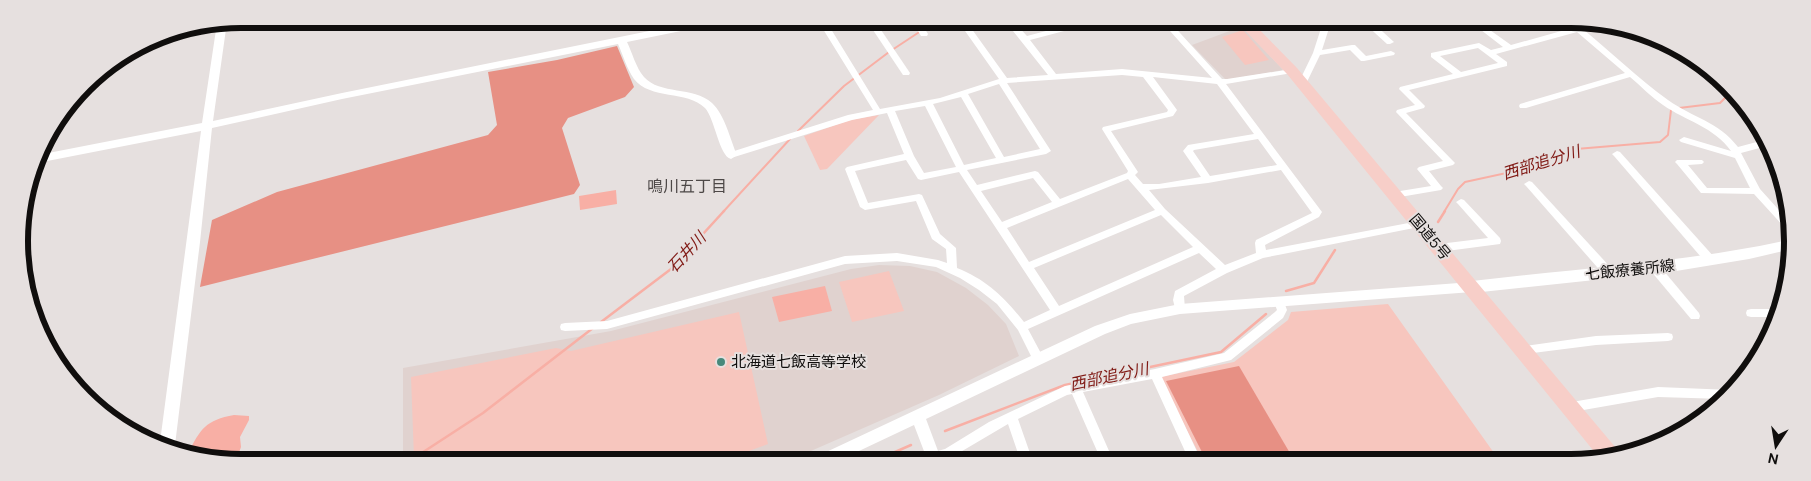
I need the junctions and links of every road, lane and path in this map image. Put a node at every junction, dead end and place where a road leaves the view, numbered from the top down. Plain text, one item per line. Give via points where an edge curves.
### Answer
1 (221, 28) edge
2 (681, 28) edge
3 (827, 28) edge
4 (876, 28) edge
5 (920, 28) edge
6 (967, 28) edge
7 (1015, 28) edge
8 (1068, 28) edge
9 (1171, 28) edge
10 (1250, 28) edge
11 (1325, 28) edge
12 (1374, 28) edge
13 (1484, 28) edge
14 (1583, 28) edge
15 (1578, 29) junction
16 (924, 34) dead end
17 (1025, 39) junction
18 (622, 40) junction
19 (1390, 42) dead end
20 (1509, 47) junction
21 (1316, 53) junction
22 (1391, 53) dead end
23 (1489, 53) junction
24 (906, 73) dead end
25 (1145, 73) junction
26 (1630, 74) junction
27 (1460, 76) junction
28 (1054, 77) junction
29 (1297, 78) junction
30 (1003, 81) junction
31 (1220, 82) junction
32 (963, 93) junction
33 (928, 102) junction
34 (1523, 106) dead end
35 (890, 110) junction
36 (878, 112) junction
37 (207, 126) junction
38 (1261, 136) junction
39 (1684, 140) dead end
40 (1761, 145) edge
41 (1617, 154) dead end
42 (1737, 154) junction
43 (731, 155) joint
44 (910, 156) junction
45 (45, 158) edge
46 (1001, 160) junction
47 (1699, 162) dead end
48 (1283, 167) junction
49 (961, 168) junction
50 (1130, 175) junction
51 (1208, 180) junction
52 (1529, 184) dead end
53 (1140, 187) junction
54 (974, 189) junction
55 (1756, 191) junction
56 (1394, 195) junction
57 (1461, 202) dead end
58 (1059, 204) junction
59 (1162, 211) junction
60 (1782, 220) edge
61 (1419, 224) junction
62 (1000, 227) junction
63 (1784, 246) edge
64 (1200, 248) junction
65 (1439, 248) junction
66 (1261, 255) junction
67 (1711, 261) junction
68 (1027, 267) junction
69 (1654, 267) junction
70 (952, 269) junction
71 (1223, 270) junction
72 (1608, 272) junction
73 (1472, 287) junction
74 (1279, 302) junction
75 (1180, 310) junction
76 (1057, 311) junction
77 (1751, 313) dead end
78 (1770, 313) edge
79 (1695, 316) dead end
80 (565, 327) dead end
81 (1022, 327) junction
82 (1668, 337) dead end
83 (1525, 350) junction
84 (1038, 359) junction
85 (1155, 374) junction
86 (1075, 388) junction
87 (1718, 394) edge
88 (1572, 407) junction
89 (918, 417) junction
90 (1010, 417) junction
91 (168, 440) edge
92 (1607, 450) edge
93 (838, 454) edge
94 (932, 454) edge
95 (943, 454) edge
96 (1024, 454) edge
97 (1104, 454) edge
98 (1192, 454) edge

1 - 37 street
2 - 18 street
3 - 36 street
4 - 24 street
5 - 16 street
6 - 30 street
7 - 17 street
8 - 17 street
9 - 31 street
10 - 29 highway, 国道5号
11 - 21 street
12 - 19 street
13 - 20 street
14 - 15 street
15 - 20 street
15 - 26 street
17 - 28 street
18 - 37 street
18 - 43 street via 639,78 644,82 659,90 690,95 709,105
20 - 23 street
21 - 22 street via 1352,47 1364,59
21 - 29 street
23 - 27 street via 1504,64
23 - 27 street via 1479,45 1434,55
25 - 28 street
25 - 31 street
25 - 50 street via 1174,110 1170,114 1106,129 1133,172
26 - 34 street
26 - 42 street via 1671,107 1727,138
27 - 56 street via 1403,89 1421,106 1400,112 1450,163 1422,169 1438,188
28 - 30 street
29 - 31 street
29 - 56 highway, 国道5号
30 - 32 street
30 - 46 street via 1046,151
31 - 38 street
32 - 33 street
32 - 46 street
33 - 35 street
33 - 49 street
35 - 36 street
35 - 44 street
36 - 43 street via 844,119
37 - 45 street
37 - 91 street
38 - 48 street
38 - 51 street via 1191,147 1188,151
39 - 42 street
40 - 42 street
41 - 67 street
42 - 55 street
44 - 49 street via 921,177
44 - 70 street via 850,169 865,207 919,197 936,236 951,248
46 - 49 street
47 - 55 street via 1680,162 1704,191
48 - 51 street
48 - 66 street via 1317,212 1260,243
49 - 54 street
50 - 53 street
50 - 58 street
51 - 53 street
52 - 72 street
53 - 59 street
54 - 58 street via 1035,174
54 - 62 street
55 - 60 street
56 - 61 highway, 国道5号
57 - 65 street via 1496,241
58 - 62 street
59 - 64 street
59 - 68 street
61 - 65 highway, 国道5号
61 - 66 street
62 - 68 street
63 - 67 main road, 七飯療養所線
64 - 71 street
64 - 76 street
65 - 73 highway, 国道5号
66 - 71 street
67 - 69 main road, 七飯療養所線
68 - 76 street
69 - 72 main road, 七飯療養所線
69 - 79 street
70 - 80 street via 897,256 845,260 607,325
70 - 81 street via 1001,301
71 - 75 street via 1179,294
72 - 73 main road, 七飯療養所線
73 - 74 street
73 - 83 highway, 国道5号
74 - 75 street
74 - 85 street via 1280,315 1227,357
75 - 84 street via 1100,330
76 - 81 street
77 - 78 street
81 - 84 street
82 - 83 street via 1635,337
83 - 88 highway, 国道5号
84 - 89 street
85 - 86 street
85 - 98 street
86 - 90 street
86 - 97 street
87 - 88 street via 1658,392
88 - 92 highway, 国道5号
89 - 93 street
89 - 94 street
90 - 95 street
90 - 96 street

